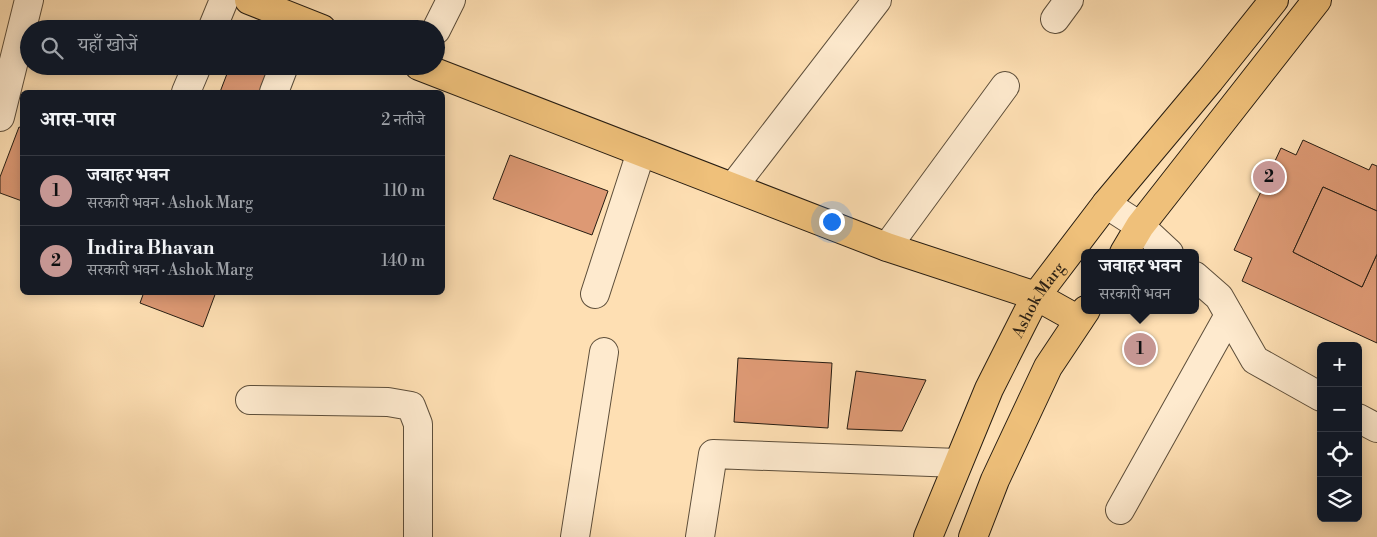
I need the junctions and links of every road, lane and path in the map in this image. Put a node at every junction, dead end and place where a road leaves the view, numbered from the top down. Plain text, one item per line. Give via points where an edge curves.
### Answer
1 (29, 0) edge
2 (224, 0) edge
3 (249, 0) edge
4 (450, 0) edge
5 (876, 0) edge
6 (1274, 0) edge
7 (1317, 0) edge
8 (24, 20) edge
9 (216, 20) edge
10 (294, 20) edge
11 (441, 20) edge
12 (20, 36) edge
13 (193, 75) edge
14 (281, 75) edge
15 (442, 75) edge
16 (1005, 86) dead end
17 (187, 90) edge
18 (275, 90) edge
19 (0, 117) edge
20 (641, 152) junction
21 (733, 187) junction
22 (1106, 204) junction
23 (1140, 226) junction
24 (888, 247) junction
25 (1126, 249) edge
26 (1165, 249) edge
27 (1199, 280) edge
28 (596, 294) dead end
29 (1036, 296) junction
30 (1083, 315) edge
31 (1229, 315) junction
32 (604, 352) dead end
33 (1317, 395) edge
34 (250, 400) dead end
35 (1362, 420) edge
36 (1377, 428) edge
37 (958, 462) junction
38 (1120, 510) dead end
39 (417, 537) edge
40 (575, 537) edge
41 (700, 537) edge
42 (928, 537) edge
43 (973, 537) edge

1 - 8 street
2 - 9 street
3 - 10 main road
4 - 11 street
5 - 21 street
6 - 22 main road, Ashok Marg
7 - 23 main road
12 - 19 street
13 - 17 street
14 - 18 street
15 - 20 main road
16 - 24 street
20 - 21 main road
20 - 28 street
21 - 24 main road
22 - 23 street
22 - 29 main road, Ashok Marg
23 - 25 main road
23 - 26 street
24 - 29 main road
27 - 31 street via 1219,297
29 - 30 main road
29 - 37 main road, Ashok Marg via 989,389
30 - 43 main road via 1048,366 995,480
31 - 33 street via 1255,360
31 - 38 street
32 - 40 street
34 - 39 street via 388,402 411,406 418,424
35 - 36 street
37 - 41 street via 713,454
37 - 42 main road, Ashok Marg

